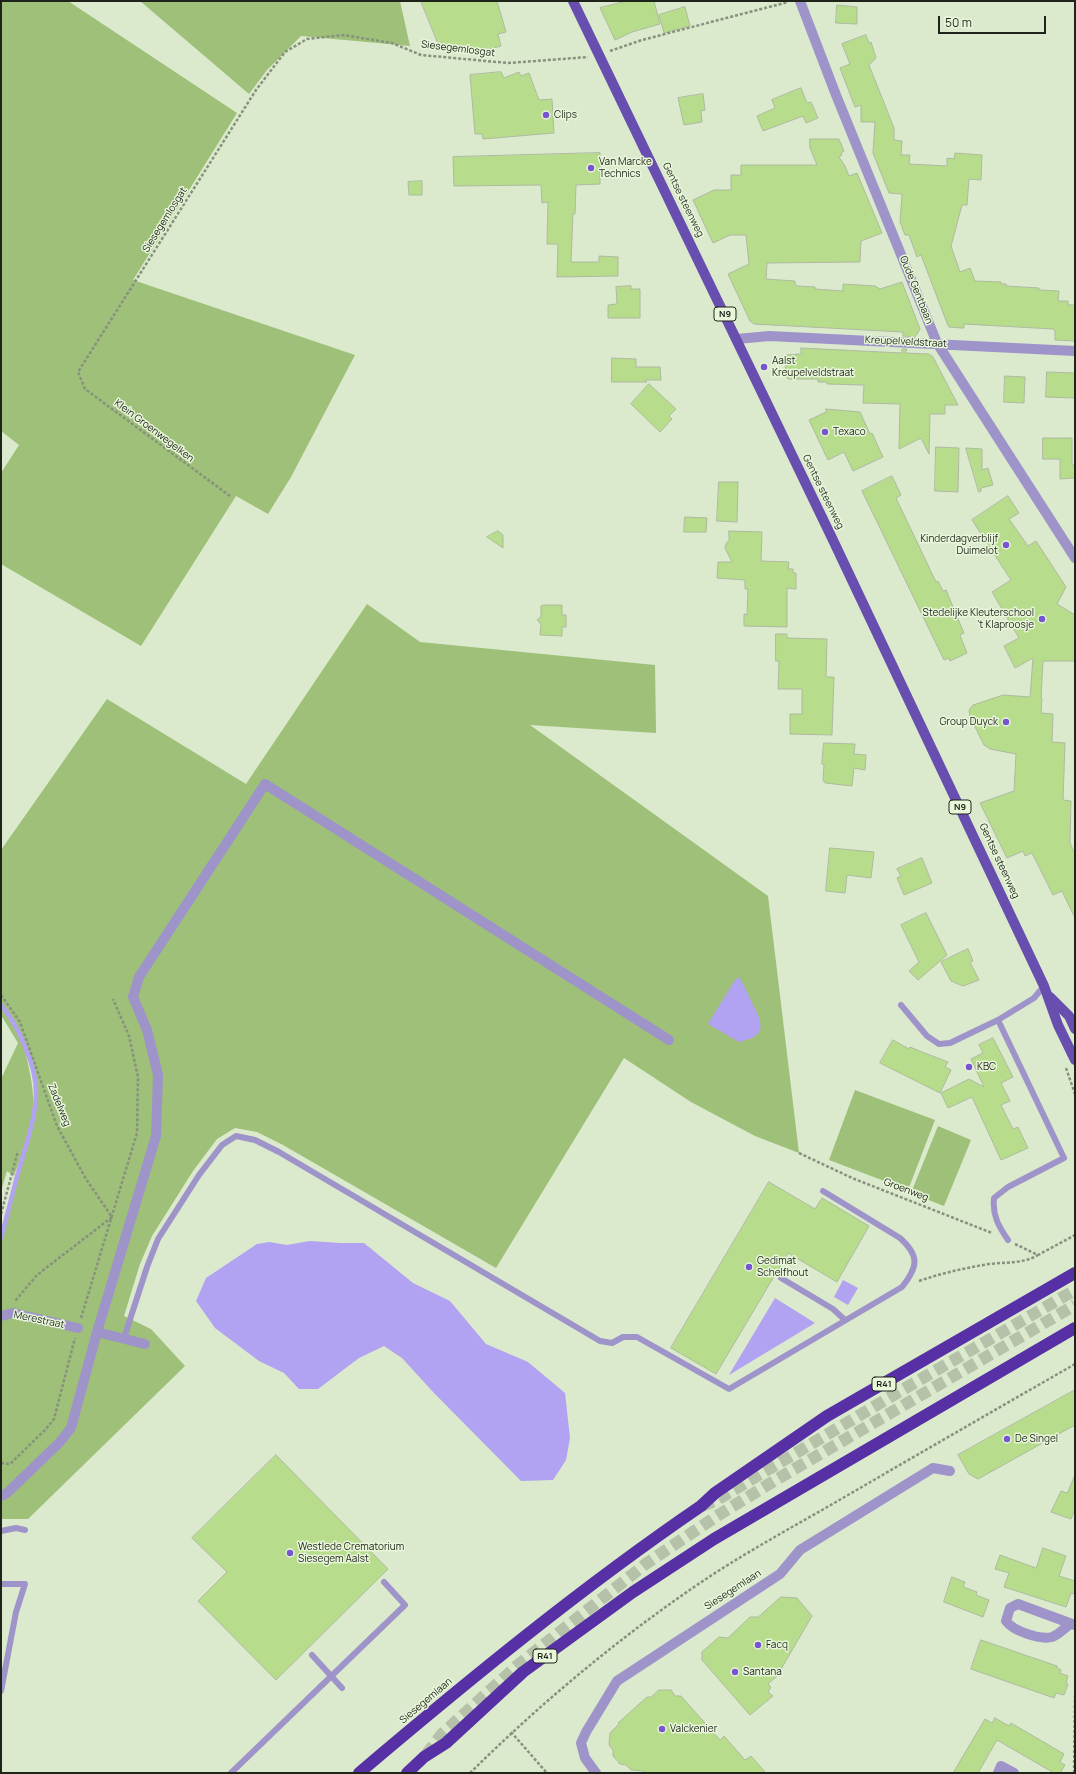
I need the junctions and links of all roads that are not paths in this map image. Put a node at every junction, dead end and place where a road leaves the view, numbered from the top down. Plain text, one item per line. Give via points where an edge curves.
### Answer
1 (573, 1) edge
2 (800, 1) edge
3 (737, 339) junction
4 (937, 343) junction
5 (1075, 351) edge
6 (1075, 558) edge
7 (1044, 986) junction
8 (1049, 995) junction
9 (901, 1005) dead end
10 (998, 1020) junction
11 (1075, 1029) edge
12 (669, 1040) dead end
13 (1075, 1060) edge
14 (823, 1191) dead end
15 (1008, 1240) road end
16 (1075, 1273) edge
17 (781, 1278) dead end
18 (2, 1316) edge
19 (845, 1320) junction
20 (78, 1328) road end
21 (1075, 1328) edge
22 (97, 1332) junction
23 (124, 1338) junction
24 (145, 1344) dead end
25 (950, 1471) dead end
26 (1, 1496) edge
27 (25, 1530) dead end
28 (1, 1531) edge
29 (384, 1582) dead end
30 (1, 1584) edge
31 (1073, 1625) edge
32 (312, 1655) dead end
33 (331, 1676) junction
34 (342, 1688) dead end
35 (1, 1691) edge
36 (231, 1773) edge
37 (359, 1773) edge
38 (408, 1773) edge
39 (596, 1773) edge
40 (998, 1773) edge
41 (1014, 1773) edge

1 - 3 main road, Gentse steenweg / N9
2 - 4 street, Oude Gentbaan
3 - 4 street, Kreupelveldstraat via 768,336
3 - 7 main road, Gentse steenweg / N9
4 - 5 street, Kreupelveldstraat
4 - 6 street, Oude Gentbaan
7 - 8 main road, Gentse steenweg / N9
7 - 10 lane via 1034,998
8 - 11 main road, Gentse steenweg / N9 via 1069,1016
8 - 13 main road, Gentse steenweg / N9 via 1058,1025
9 - 10 lane via 927,1036 939,1044 950,1042
10 - 15 lane via 1064,1158 1008,1187 994,1198 992,1208
12 - 22 street via 264,784 139,977 134,997 147,1030 158,1075 156,1136
14 - 19 lane via 900,1238 910,1248 915,1263 912,1274 902,1287
16 - 37 highway, Siesegemlaan / R41 via 828,1416 715,1493 701,1506 593,1583
17 - 19 lane via 833,1309
18 - 20 street, Merestraat via 13,1313
19 - 23 lane via 729,1389 637,1337 624,1337 612,1343 594,1338 279,1152 255,1140 236,1136 222,1145 199,1175 158,1239
21 - 38 highway, R41 via 727,1531 632,1592 523,1672 446,1743 424,1757
22 - 23 street
22 - 26 street via 71,1428 60,1442
23 - 24 street
25 - 39 street, Siesegemlaan via 934,1468 800,1550 780,1574 617,1681 582,1743 585,1758
27 - 28 lane via 16,1528
29 - 33 lane via 405,1605
30 - 35 lane via 25,1584 16,1612
31 - 31 street via 1054,1636 1042,1638 1010,1627 1006,1621 1010,1608 1018,1604
32 - 33 lane
33 - 34 lane
33 - 36 lane
40 - 41 street via 1001,1766

